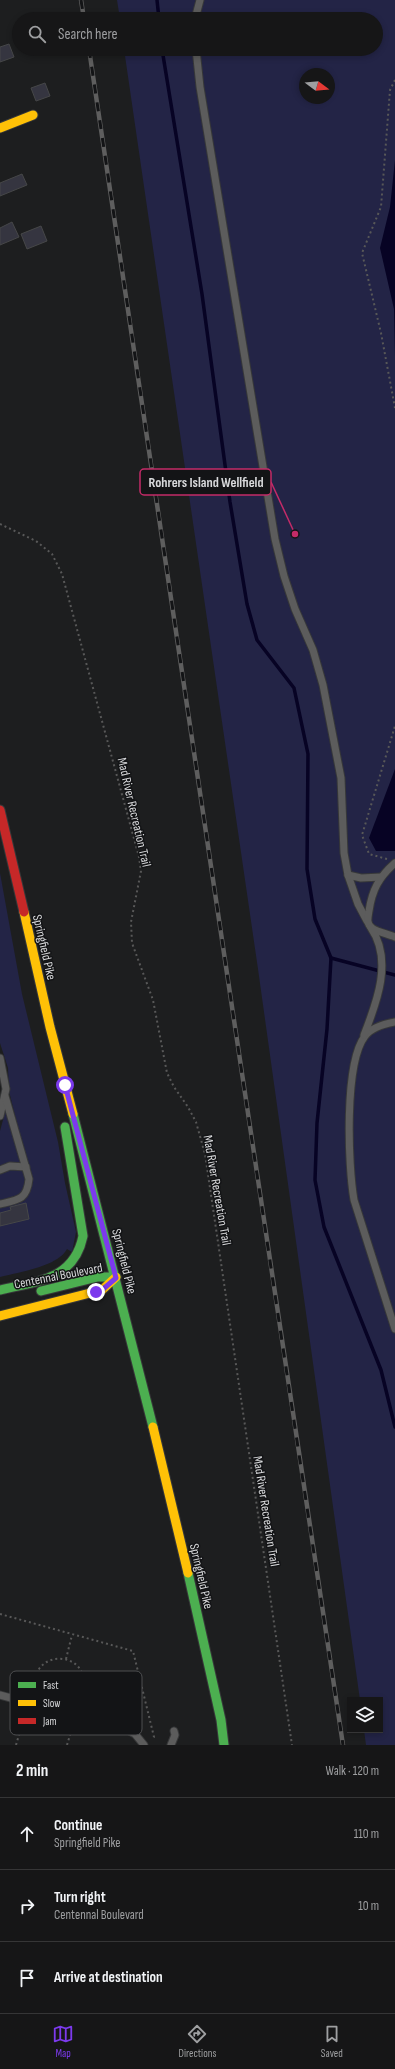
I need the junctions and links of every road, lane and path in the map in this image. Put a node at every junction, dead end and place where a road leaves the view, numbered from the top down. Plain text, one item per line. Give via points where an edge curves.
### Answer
1 (200, 0) edge
2 (197, 12) edge
3 (197, 56) edge
4 (395, 80) edge
5 (33, 115) dead end
6 (0, 128) edge
7 (395, 408) edge
8 (0, 524) edge
9 (395, 726) edge
10 (0, 810) edge
11 (393, 861) edge
12 (348, 875) junction
13 (380, 877) junction
14 (367, 921) junction
15 (371, 928) junction
16 (395, 937) edge
17 (395, 1022) edge
18 (50, 1027) junction
19 (363, 1039) junction
20 (0, 1058) edge
21 (5, 1096) junction
22 (0, 1116) edge
23 (26, 1167) junction
24 (0, 1170) edge
25 (0, 1204) edge
26 (116, 1278) junction
27 (0, 1290) edge
28 (29, 1294) dead end
29 (0, 1316) edge
30 (395, 1329) edge
31 (0, 1614) edge
32 (72, 1635) dead end
33 (80, 1671) edge
34 (138, 1671) edge
35 (142, 1688) edge
36 (0, 1695) edge
37 (10, 1698) edge
38 (221, 1720) junction
39 (174, 1731) dead end
40 (70, 1735) edge
41 (136, 1735) edge
42 (151, 1741) dead end
43 (67, 1745) edge
44 (144, 1745) edge
45 (171, 1745) edge
46 (224, 1745) edge
47 (232, 1745) edge
48 (292, 1745) edge

1 - 2 lane
3 - 12 lane via 202,103 275,539 295,609 313,650 333,728 341,778 344,853
4 - 7 path via 390,90 381,207 362,253
5 - 6 main road
8 - 48 path, Mad River Recreation Trail via 36,541 52,554 62,574 140,857 141,871 131,922 132,942 153,1000 167,1072 196,1122 205,1154
9 - 11 path via 362,835 369,854
10 - 18 main road, Springfield Pike
11 - 13 lane
12 - 13 lane via 361,878
12 - 14 lane
13 - 14 lane via 371,896
14 - 15 lane
15 - 16 lane
15 - 19 lane via 380,944 382,962 378,994
17 - 19 lane via 373,1029
18 - 26 main road, Springfield Pike
18 - 27 main road via 83,1236 82,1247 74,1263 57,1275
19 - 30 lane via 356,1057 348,1130 350,1179 354,1200
20 - 21 lane
21 - 22 lane
21 - 23 lane
23 - 24 lane via 10,1166
23 - 25 lane via 29,1179 25,1196
26 - 28 main road, Centennal Boulevard via 98,1278
26 - 29 main road, Centennal Boulevard via 102,1290
26 - 38 main road, Springfield Pike via 175,1517
31 - 34 path via 133,1651
32 - 33 path via 66,1659
35 - 42 path via 154,1737
36 - 37 lane
38 - 46 main road, Springfield Pike
38 - 47 main road, Springfield Pike
39 - 45 lane
40 - 43 path
41 - 44 lane

